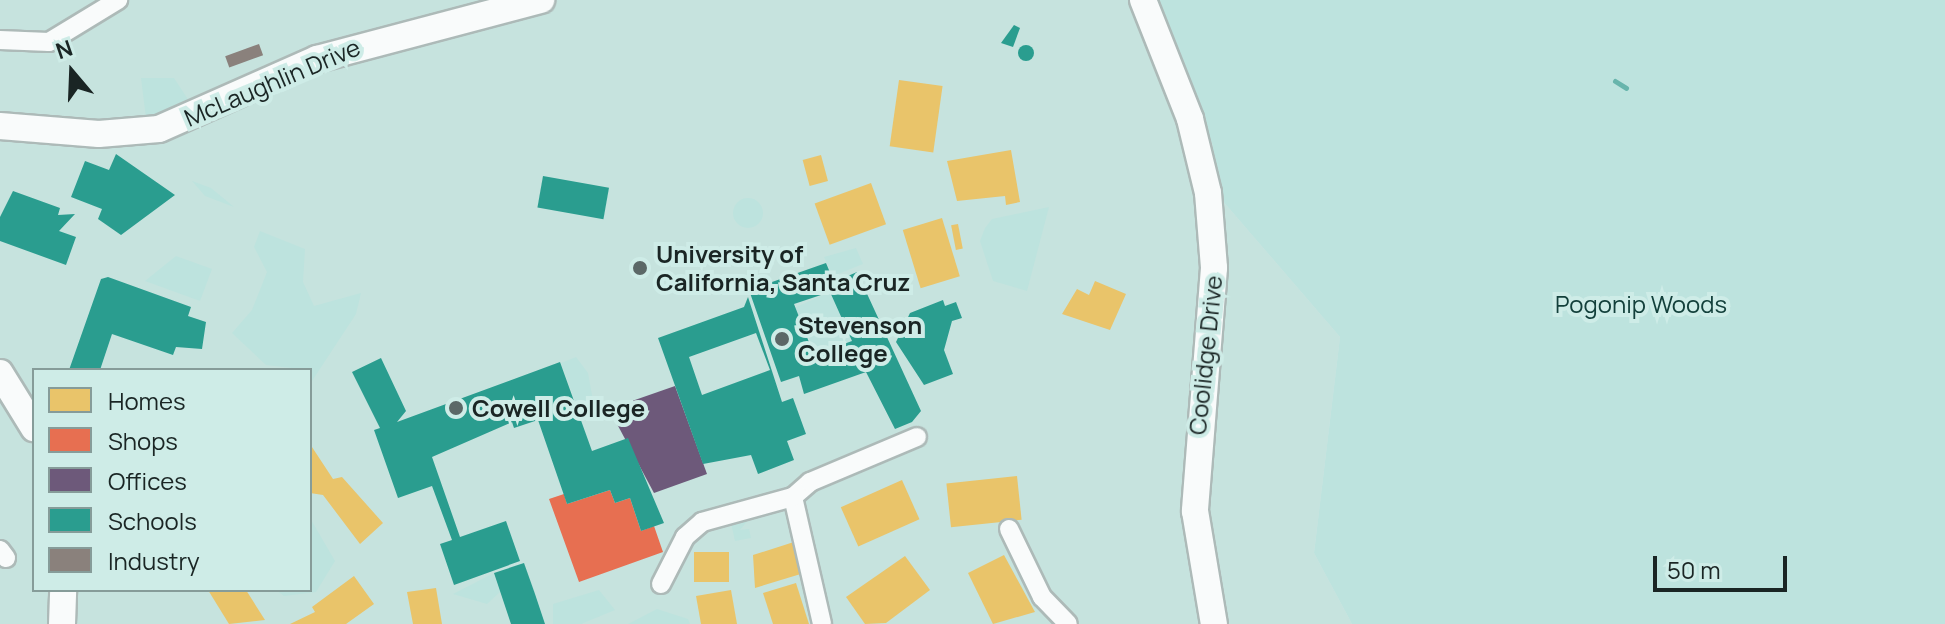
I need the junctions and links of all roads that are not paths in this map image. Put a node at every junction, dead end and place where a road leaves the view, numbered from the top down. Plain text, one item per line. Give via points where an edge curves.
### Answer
1 (118, 0) edge
2 (541, 0) edge
3 (1143, 0) edge
4 (0, 40) edge
5 (0, 126) edge
6 (0, 373) edge
7 (32, 425) edge
8 (917, 437) dead end
9 (793, 497) junction
10 (1009, 529) dead end
11 (661, 584) dead end
12 (63, 592) edge
13 (62, 624) edge
14 (822, 624) edge
15 (1068, 624) edge
16 (1214, 624) edge

1 - 4 street via 49,42
2 - 5 street, McLaughlin Drive via 328,56 159,129 99,134
3 - 16 street, Coolidge Drive via 1190,119 1208,193 1214,268 1195,511
6 - 7 street
8 - 9 street via 810,482
9 - 11 street via 691,529
9 - 14 street
10 - 15 street via 1042,597
12 - 13 street

